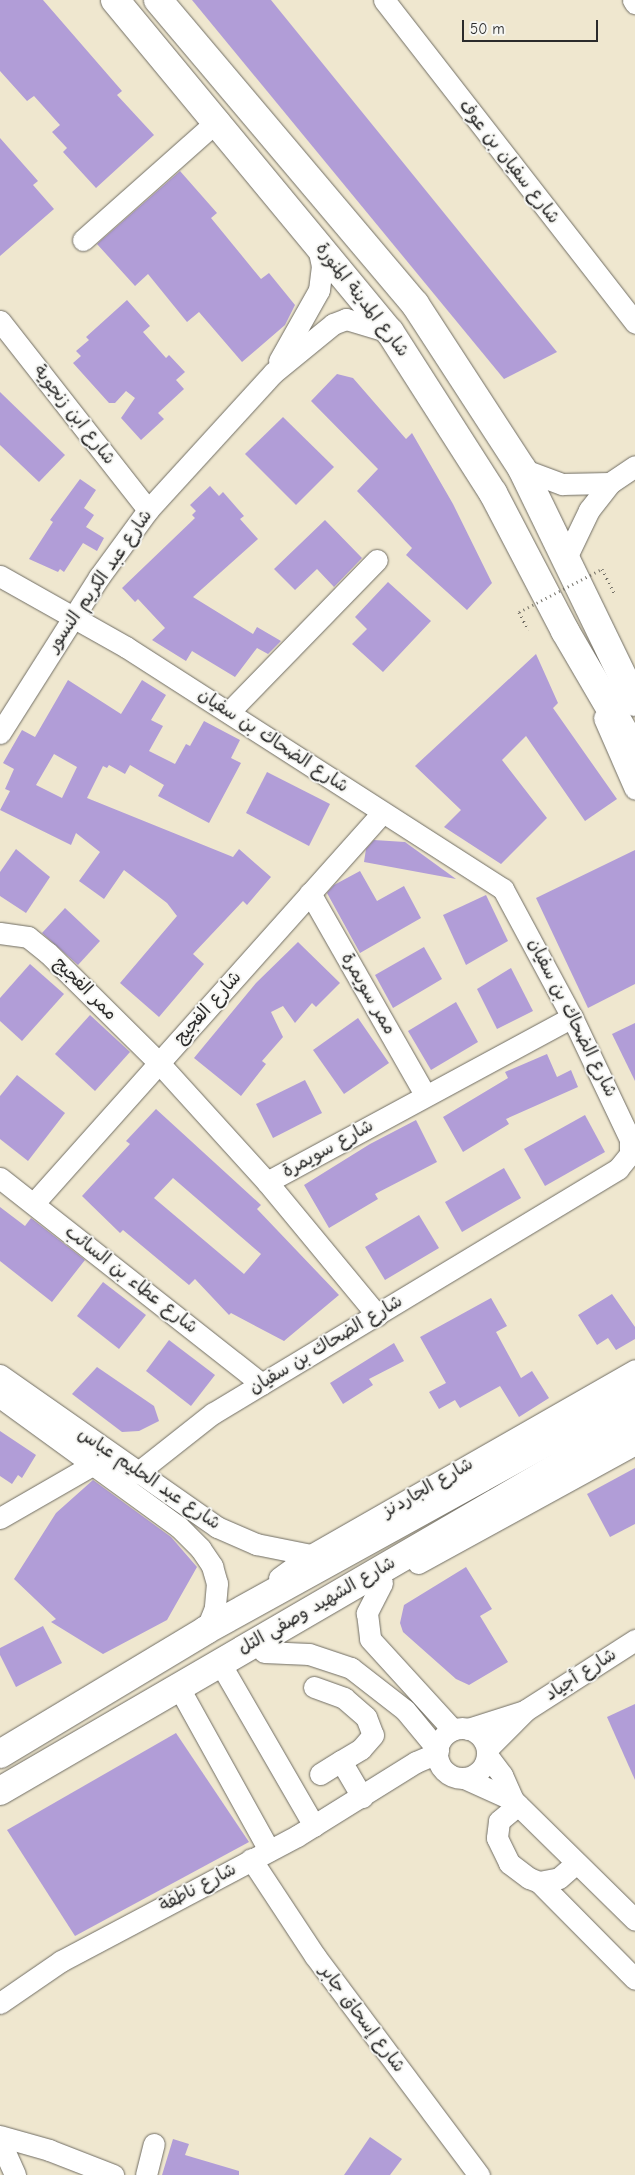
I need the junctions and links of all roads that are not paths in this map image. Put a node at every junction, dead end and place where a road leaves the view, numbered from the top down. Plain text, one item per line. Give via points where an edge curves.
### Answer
1 (114, 0) edge
2 (158, 0) edge
3 (384, 0) edge
4 (633, 0) edge
5 (635, 3) edge
6 (218, 120) junction
7 (83, 240) dead end
8 (316, 242) junction
9 (0, 320) edge
10 (635, 323) edge
11 (390, 332) junction
12 (273, 373) junction
13 (635, 466) edge
14 (522, 469) junction
15 (610, 483) junction
16 (148, 510) junction
17 (566, 558) junction
18 (377, 560) dead end
19 (0, 576) edge
20 (590, 608) junction
21 (71, 619) junction
22 (565, 631) junction
23 (635, 670) edge
24 (635, 702) edge
25 (229, 712) junction
26 (0, 733) edge
27 (635, 752) edge
28 (635, 789) edge
29 (382, 813) junction
30 (310, 893) junction
31 (0, 933) edge
32 (572, 1017) junction
33 (159, 1063) junction
34 (425, 1096) junction
35 (632, 1156) edge
36 (0, 1178) edge
37 (267, 1182) junction
38 (34, 1203) junction
39 (378, 1315) junction
40 (635, 1370) edge
41 (0, 1374) edge
42 (262, 1384) junction
43 (635, 1393) edge
44 (0, 1397) edge
45 (635, 1422) edge
46 (635, 1444) edge
47 (92, 1465) junction
48 (137, 1473) junction
49 (0, 1518) edge
50 (312, 1555) junction
51 (382, 1583) junction
52 (218, 1624) junction
53 (635, 1640) edge
54 (264, 1652) junction
55 (223, 1662) junction
56 (178, 1686) junction
57 (314, 1688) dead end
58 (526, 1710) junction
59 (460, 1729) junction
60 (438, 1751) junction
61 (487, 1752) junction
62 (0, 1754) edge
63 (341, 1761) junction
64 (320, 1774) dead end
65 (397, 1775) junction
66 (455, 1775) junction
67 (0, 1791) edge
68 (362, 1797) junction
69 (516, 1802) junction
70 (314, 1826) junction
71 (260, 1855) junction
72 (576, 1863) junction
73 (539, 1882) junction
74 (635, 1920) edge
75 (635, 1979) edge
76 (0, 2004) edge
77 (0, 2136) edge
78 (0, 2141) edge
79 (154, 2144) dead end
80 (15, 2175) edge
81 (113, 2175) edge
82 (146, 2175) edge
83 (479, 2175) edge

1 - 6 main road, شارع المدينة المنورة
2 - 14 main road, شارع المدينة المنورة via 415,304
3 - 10 street, شارع سفيان بن عوف
4 - 5 street
6 - 7 street
6 - 8 main road, شارع المدينة المنورة
8 - 11 main road, شارع المدينة المنورة
8 - 12 street, شارع عبد الكريم النسور via 322,266 318,290
9 - 16 street, شارع ابن زنجوية
11 - 12 street, شارع عبد الكريم النسور via 346,319 332,324
11 - 22 main road, شارع المدينة المنورة via 493,493
12 - 16 street, شارع عبد الكريم النسور
13 - 15 street
14 - 15 street via 562,484
14 - 17 main road, شارع المدينة المنورة
15 - 17 street via 588,510
16 - 21 street, شارع عبد الكريم النسور
17 - 20 main road, شارع المدينة المنورة
18 - 25 street
19 - 21 street, شارع الضحاك بن سفيان
20 - 23 street, شارع المدينة المنورة
20 - 24 main road, شارع المدينة المنورة
21 - 25 street, شارع الضحاك بن سفيان via 126,647
21 - 26 street, شارع عبد الكريم النسور
22 - 27 main road, شارع المدينة المنورة
22 - 28 street, شارع المدينة المنورة
25 - 29 street, شارع الضحاك بن سفيان
29 - 30 street, شارع الفجيج
29 - 32 street, شارع الضحاك بن سفيان via 503,889
30 - 33 street, شارع الفجيج
30 - 34 street, ممر سويمرة
31 - 33 street, ممر الفجيج via 28,937 48,952
32 - 34 street, شارع سويمرة
32 - 35 street, شارع الضحاك بن سفيان via 627,1129
33 - 37 street, شارع سويمرة
33 - 38 street, شارع الفجيج
34 - 37 street, شارع سويمرة
35 - 39 street, شارع الضحاك بن سفيان via 618,1169
36 - 38 street, شارع عطاء بن السائب
37 - 39 street
38 - 42 street, شارع عطاء بن السائب
39 - 42 street, شارع الضحاك بن سفيان
40 - 50 street, شارع الجاردنز
41 - 48 street, شارع عبد الحليم عباس
42 - 48 street, شارع الضحاك بن سفيان via 184,1433
43 - 52 main road, شارع الشهيد وصفي التل
44 - 47 street, شارع عبد الحليم عباس
45 - 55 main road, شارع الشهيد وصفي التل
46 - 51 street
47 - 49 street
47 - 52 street, شارع عبد الحليم عباس via 179,1527 208,1558 217,1594
48 - 50 street, شارع عبد الحليم عباس via 240,1538 274,1550
50 - 52 street, شارع الجاردنز
51 - 54 street
51 - 59 street via 367,1613 370,1640
52 - 62 main road, شارع الشهيد وصفي التل
53 - 58 street, شارع أجياد
54 - 55 street
54 - 60 street via 309,1654 351,1668 405,1710
55 - 56 main road, شارع الشهيد وصفي التل
55 - 70 street
56 - 67 main road, شارع الشهيد وصفي التل
56 - 71 street, شارع إسحاق جابر
57 - 63 street via 344,1698 366,1717 373,1735 361,1749
58 - 59 street, شارع أجياد
58 - 61 street, شارع أجياد
59 - 60 street via 442,1738
59 - 61 street via 479,1735
60 - 65 street, شارع ناطفة
60 - 66 street
61 - 66 street via 480,1771
61 - 69 street
63 - 64 street
63 - 68 street
65 - 66 street, شارع ناطفة
65 - 68 street, شارع ناطفة
66 - 69 street
68 - 70 street, شارع ناطفة
69 - 72 street
69 - 73 street via 499,1821 497,1838 509,1863
70 - 71 street, شارع ناطفة
71 - 76 street, شارع ناطفة via 61,1961
71 - 83 street, شارع إسحاق جابر via 315,1956
72 - 73 street via 559,1878
72 - 74 street
73 - 75 street
77 - 81 street via 49,2150
78 - 80 street
79 - 82 street

